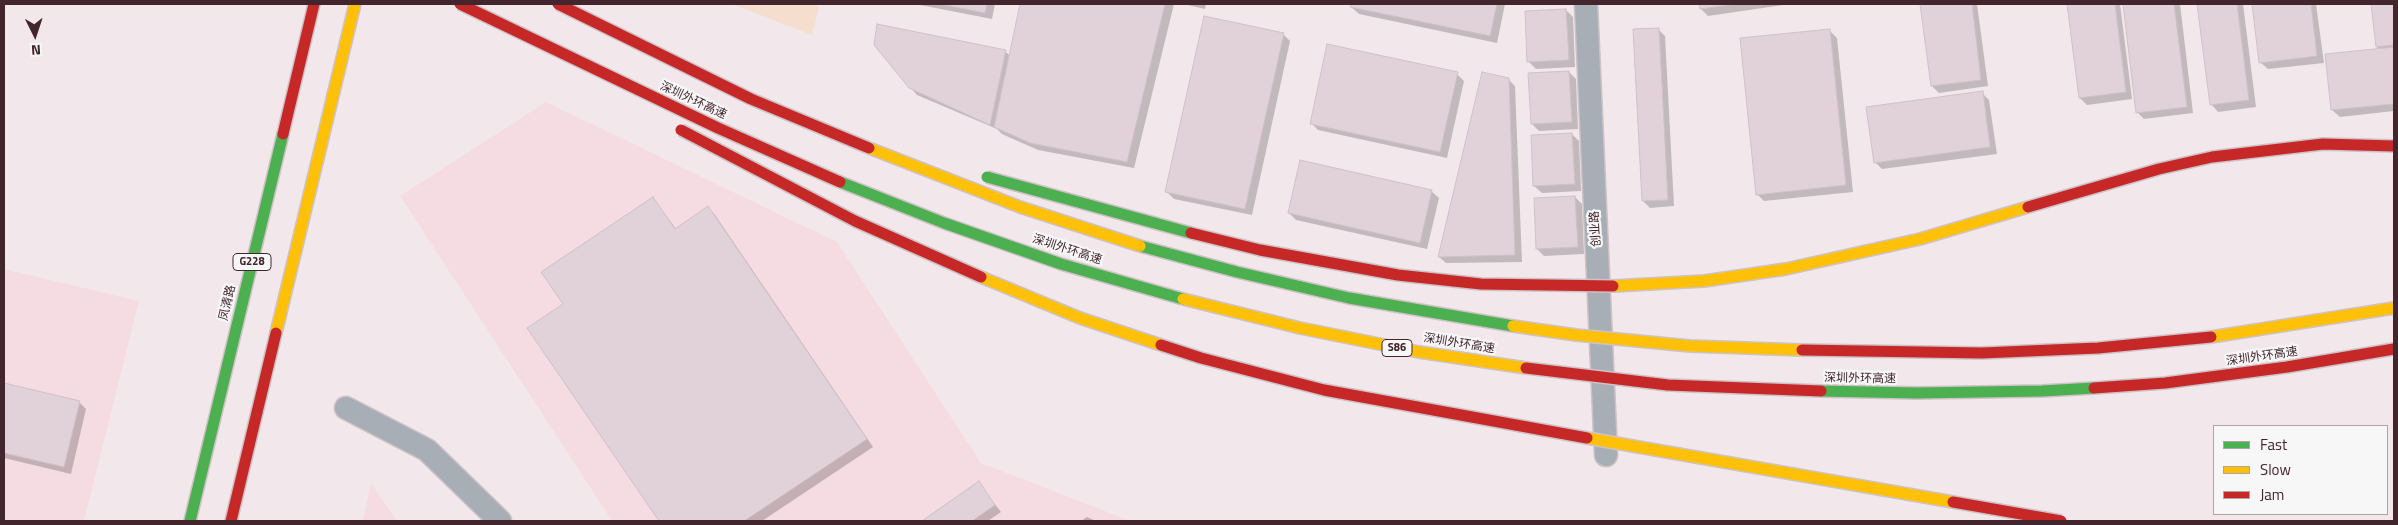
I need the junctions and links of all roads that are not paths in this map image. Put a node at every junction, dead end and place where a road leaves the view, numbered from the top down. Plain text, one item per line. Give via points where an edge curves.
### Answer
1 (314, 4) edge
2 (355, 4) edge
3 (460, 4) edge
4 (558, 4) edge
5 (1586, 4) edge
6 (496, 22) junction
7 (595, 82) dead end
8 (809, 124) junction
9 (670, 125) dead end
10 (2394, 146) edge
11 (938, 163) dead end
12 (975, 174) dead end
13 (2394, 308) edge
14 (2394, 350) edge
15 (346, 408) dead end
16 (1606, 455) dead end
17 (190, 521) edge
18 (231, 521) edge
19 (500, 521) edge
20 (2062, 521) edge

1 - 17 highway, 凤清路 / G228
2 - 18 highway
3 - 6 highway, 深圳外环高速 / S86, bridge
4 - 8 highway, 深圳外环高速, bridge
5 - 16 street, 创业路
6 - 7 highway, bridge
6 - 14 highway, 深圳外环高速 / S86, bridge via 766,150 885,200 1003,244 1189,301 1308,330 1419,352 1543,371 1668,385 1917,394 2042,391 2165,382
8 - 11 highway, bridge
8 - 13 highway, 深圳外环高速, bridge via 1020,207 1182,258 1396,308 1576,335 1749,349 1982,353 2098,348 2213,337
9 - 20 highway, bridge via 855,221 946,263 1080,318 1201,358 1390,404
10 - 12 highway, bridge via 2323,144 2212,157 1840,258 1704,281 1594,287 1454,282 1315,261 1180,230
15 - 19 street via 427,450

